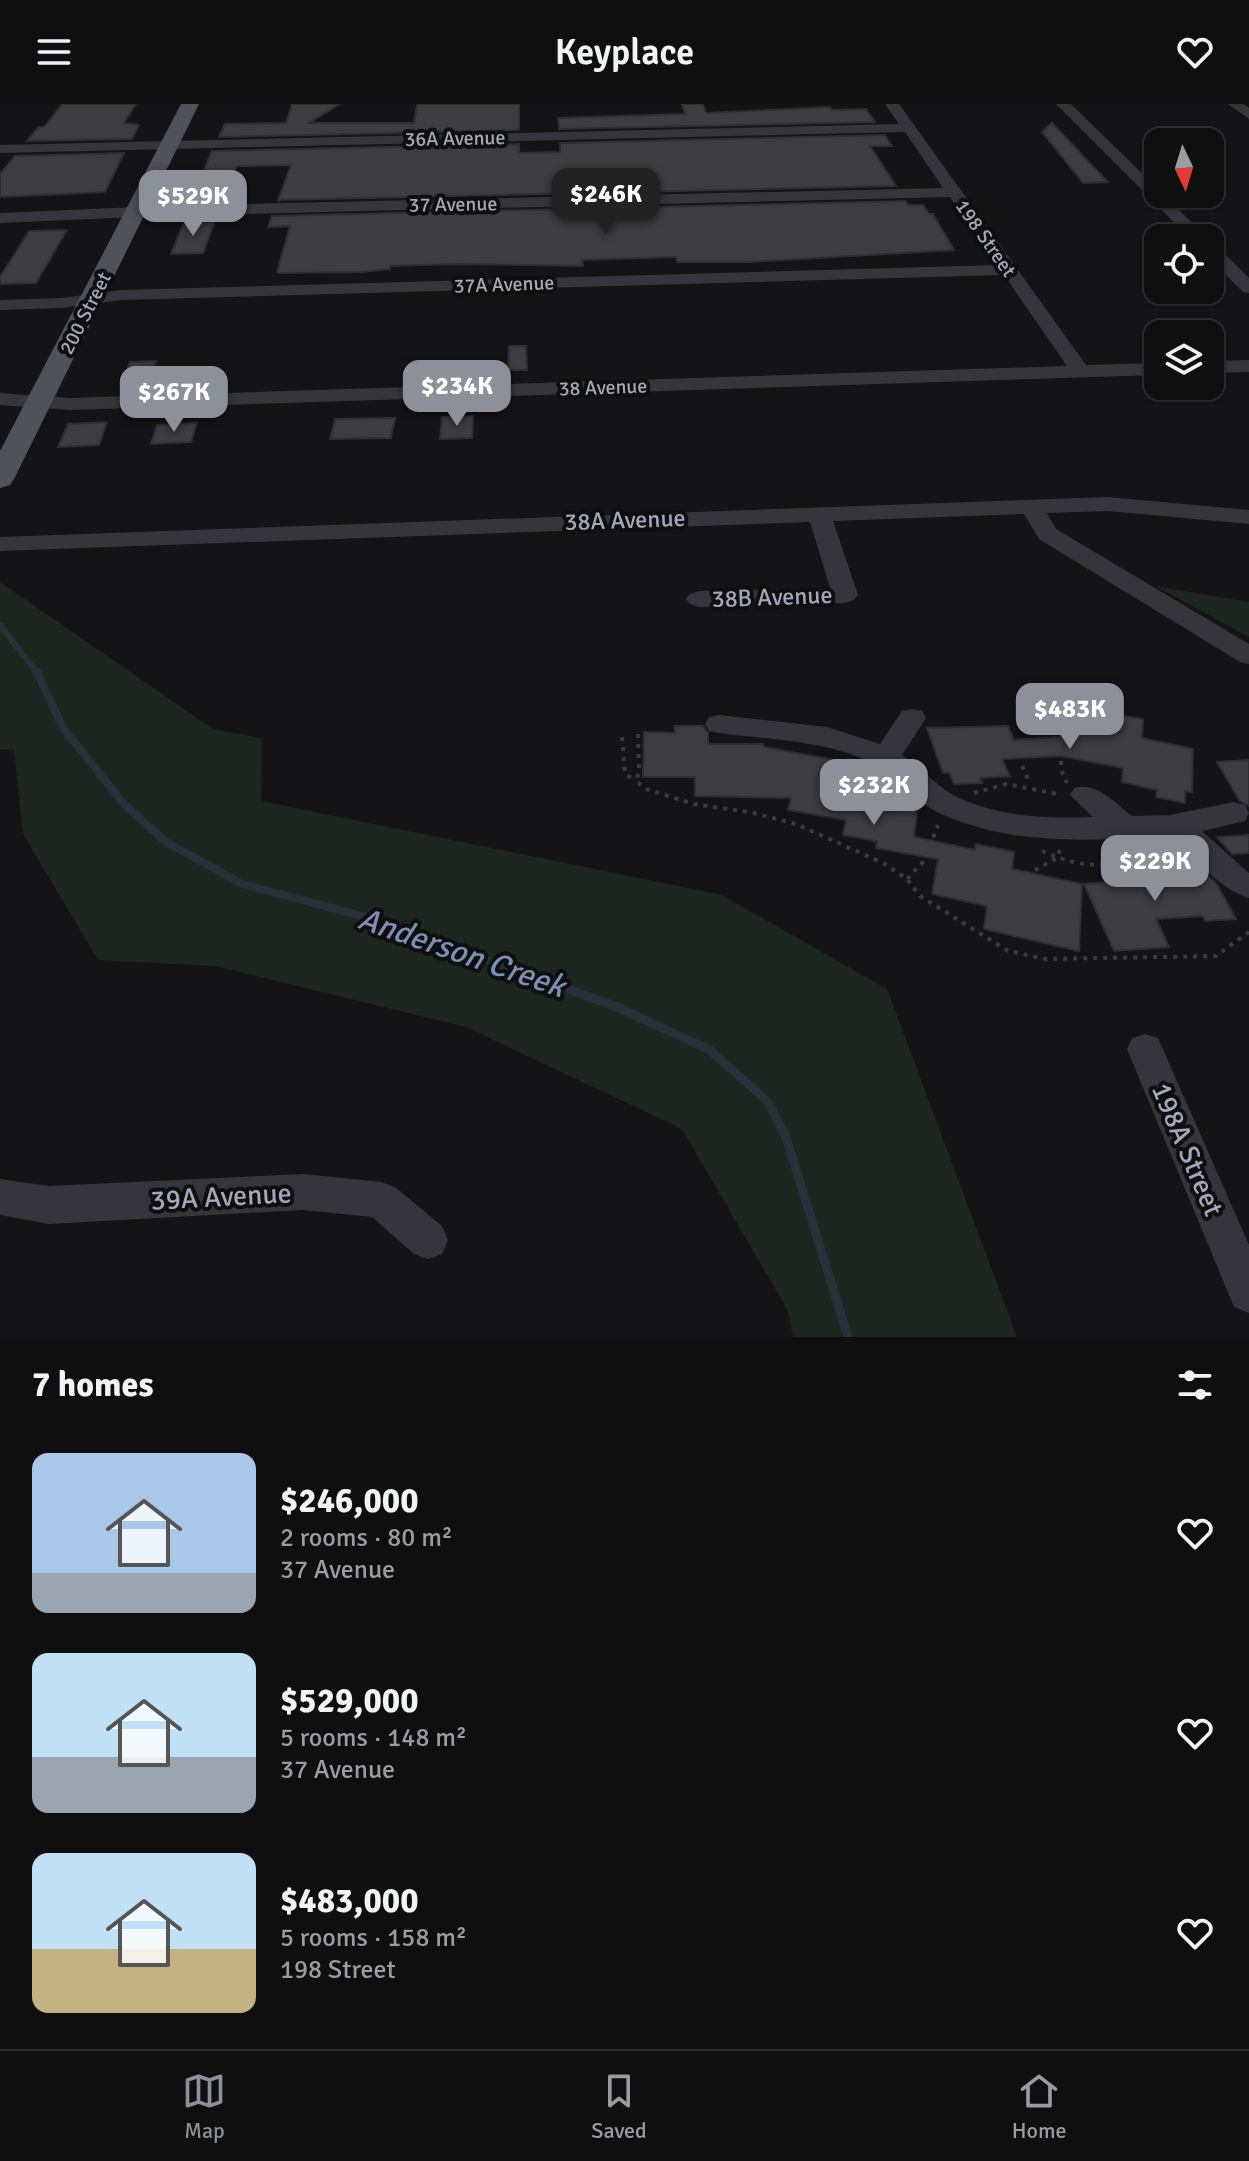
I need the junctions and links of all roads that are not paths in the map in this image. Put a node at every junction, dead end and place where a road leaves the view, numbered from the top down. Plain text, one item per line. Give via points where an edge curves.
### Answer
1 (190, 104) edge
2 (892, 104) edge
3 (1063, 104) edge
4 (1235, 104) edge
5 (1249, 115) edge
6 (909, 128) junction
7 (169, 145) junction
8 (0, 149) edge
9 (953, 192) junction
10 (136, 213) junction
11 (0, 218) edge
12 (1185, 224) edge
13 (1224, 256) edge
14 (1249, 260) edge
15 (1224, 263) edge
16 (1008, 270) junction
17 (1249, 288) edge
18 (93, 299) junction
19 (0, 305) edge
20 (1249, 366) edge
21 (1224, 367) edge
22 (1144, 370) edge
23 (1081, 372) junction
24 (0, 399) edge
25 (40, 402) junction
26 (0, 479) edge
27 (1031, 506) junction
28 (819, 513) junction
29 (1249, 517) edge
30 (0, 544) edge
31 (699, 599) dead end
32 (1249, 656) edge
33 (912, 718) dead end
34 (719, 724) dead end
35 (886, 757) junction
36 (1085, 795) road end
37 (1234, 813) dead end
38 (1170, 826) junction
39 (1128, 841) junction
40 (1249, 886) edge
41 (1145, 1049) dead end
42 (0, 1197) edge
43 (428, 1240) dead end
44 (1249, 1293) edge

1 - 7 main road, 200 Street
2 - 6 street, 198 Street
3 - 12 street
4 - 5 street
6 - 7 street, 36A Avenue
6 - 9 street, 198 Street
7 - 8 street, 36A Avenue
7 - 10 main road, 200 Street
9 - 10 street, 37 Avenue
9 - 16 street, 198 Street
10 - 11 street, 37 Avenue
10 - 18 main road, 200 Street
13 - 14 street
15 - 17 street
16 - 18 street, 37A Avenue
16 - 23 street, 198 Street
18 - 19 street, 37A Avenue
18 - 25 main road, 200 Street
20 - 21 street
22 - 23 street, 38 Avenue
23 - 25 street, 38 Avenue
24 - 25 street, 38 Avenue
25 - 26 main road, 200 Street
27 - 28 street, 38A Avenue
27 - 29 street, 38A Avenue via 1108,504
27 - 32 street via 1047,534
28 - 30 street, 38A Avenue
28 - 31 street, 38B Avenue via 845,595
33 - 35 street
34 - 35 street via 827,737
35 - 39 street via 950,806 1017,826
36 - 39 street
37 - 38 street
38 - 39 street
38 - 40 street
41 - 44 street, 198A Street
42 - 43 street, 39A Avenue via 49,1205 303,1192 381,1200

